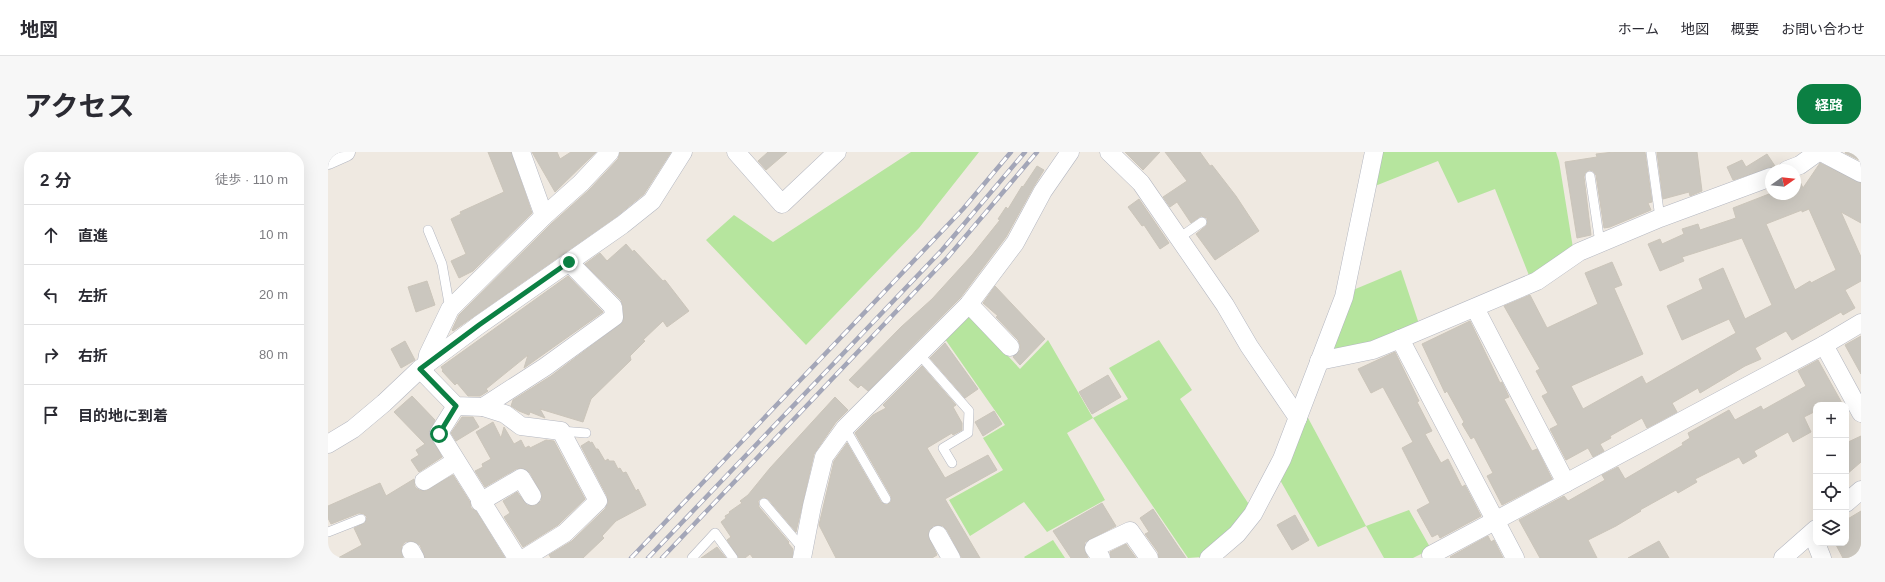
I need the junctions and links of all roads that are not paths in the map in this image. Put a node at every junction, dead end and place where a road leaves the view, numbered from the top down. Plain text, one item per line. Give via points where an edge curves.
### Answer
1 (346, 152) edge
2 (521, 152) edge
3 (610, 152) edge
4 (683, 152) edge
5 (736, 152) edge
6 (837, 152) edge
7 (1070, 152) edge
8 (1108, 152) edge
9 (1374, 152) edge
10 (1819, 152) edge
11 (1651, 154) dead end
12 (328, 160) edge
13 (1800, 164) edge
14 (1861, 173) edge
15 (1590, 176) dead end
16 (1765, 179) edge
17 (544, 216) junction
18 (1660, 218) junction
19 (1202, 222) dead end
20 (428, 230) dead end
21 (1179, 238) junction
22 (1600, 243) junction
23 (569, 262) junction
24 (969, 304) junction
25 (1474, 308) junction
26 (450, 309) junction
27 (1861, 323) edge
28 (1400, 339) junction
29 (1824, 345) junction
30 (1010, 347) dead end
31 (919, 354) junction
32 (1319, 361) junction
33 (423, 368) junction
34 (456, 406) junction
35 (483, 407) junction
36 (1861, 413) edge
37 (1298, 418) junction
38 (845, 428) junction
39 (561, 431) junction
40 (586, 433) dead end
41 (328, 444) edge
42 (456, 461) junction
43 (952, 463) dead end
44 (424, 481) dead end
45 (1566, 484) junction
46 (1861, 490) edge
47 (532, 496) dead end
48 (886, 499) dead end
49 (1849, 500) edge
50 (480, 502) junction
51 (764, 503) dead end
52 (361, 520) dead end
53 (1495, 521) junction
54 (328, 532) edge
55 (938, 535) dead end
56 (1813, 538) edge
57 (1818, 546) edge
58 (803, 554) edge
59 (517, 558) edge
60 (525, 558) edge
61 (692, 558) edge
62 (733, 558) edge
63 (951, 558) edge
64 (1101, 558) edge
65 (1148, 558) edge
66 (1208, 558) edge
67 (1433, 558) edge
68 (1515, 558) edge
69 (1783, 558) edge
70 (1822, 558) edge

1 - 12 street
2 - 17 street
3 - 17 street via 581,183
4 - 23 street via 652,201 622,226
5 - 6 street via 782,204
7 - 24 street via 1044,190 1015,243
8 - 21 street via 1141,183
9 - 32 street via 1344,297
10 - 13 street
10 - 14 street
11 - 18 lane
15 - 22 lane
16 - 18 street
17 - 26 street
18 - 22 street
19 - 21 lane
20 - 26 lane via 442,264
21 - 37 street
22 - 25 street via 1579,252 1537,281
23 - 33 street
23 - 35 street via 613,307 614,317 545,367
24 - 30 street
24 - 31 street
25 - 28 street
25 - 45 street
26 - 33 street
27 - 29 street
28 - 32 street via 1373,350
28 - 53 street
29 - 36 street
29 - 45 street
31 - 38 street
31 - 43 lane via 969,411 968,433 943,448
32 - 37 street
33 - 34 street
33 - 41 street via 354,429
34 - 35 street
34 - 42 street via 439,434
35 - 39 street via 505,414 521,426
37 - 66 street via 1282,459 1253,514 1237,534
38 - 48 lane
38 - 58 street via 824,457
39 - 40 lane
39 - 60 street via 598,501 566,533
42 - 44 street
42 - 50 street
45 - 53 street
46 - 49 street
47 - 50 street via 521,478
50 - 59 street
51 - 58 lane
52 - 54 lane
53 - 67 street via 1431,555
53 - 68 street
55 - 63 street
56 - 69 street
57 - 70 street
61 - 62 lane via 715,533
64 - 65 street via 1094,548 1130,531

